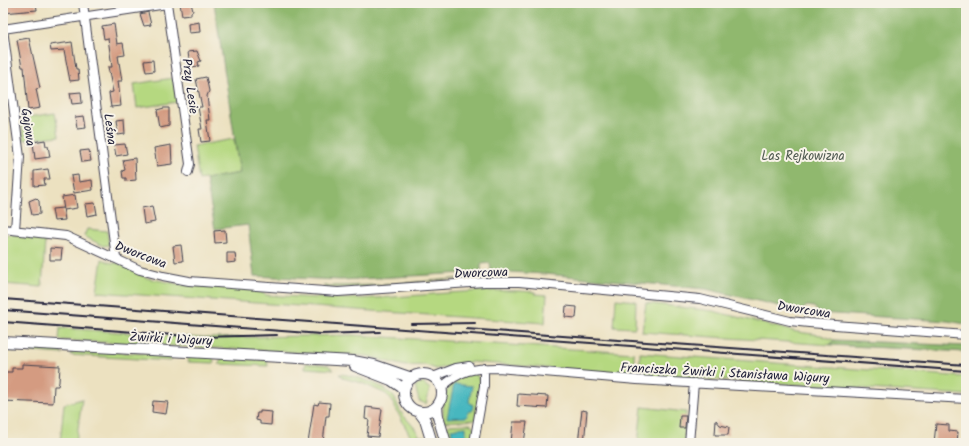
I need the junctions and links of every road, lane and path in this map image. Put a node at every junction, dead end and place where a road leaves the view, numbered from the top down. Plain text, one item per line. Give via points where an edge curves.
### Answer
1 (83, 3) edge
2 (167, 3) edge
3 (85, 17) junction
4 (3, 29) edge
5 (188, 172) dead end
6 (3, 229) edge
7 (15, 230) junction
8 (116, 258) junction
9 (966, 335) edge
10 (3, 342) edge
11 (338, 361) junction
12 (484, 368) junction
13 (433, 377) junction
14 (412, 378) junction
15 (694, 383) junction
16 (441, 388) junction
17 (404, 389) junction
18 (966, 399) edge
19 (437, 406) junction
20 (419, 412) junction
21 (432, 443) edge
22 (446, 443) edge
23 (474, 443) edge
24 (689, 443) edge

1 - 3 street, Leśna
2 - 3 street
2 - 5 street, Przy Lesie via 190,164
3 - 4 street
3 - 8 street, Leśna
4 - 7 street, Gajowa via 20,153
6 - 7 street, Dworcowa
7 - 8 street, Dworcowa via 66,236
8 - 9 street, Dworcowa via 140,270 162,276 227,284 338,292 519,282 700,299 809,324
10 - 11 main road, Żwirki i Wigury
11 - 14 main road, Żwirki i Wigury via 366,363
11 - 17 main road, Żwirki i Wigury via 386,377
12 - 13 street, Franciszka Żwirki i Stanisława Wigury via 461,367
12 - 15 street, Franciszka Żwirki i Stanisława Wigury
12 - 16 street via 459,374
12 - 23 street via 484,386
13 - 14 main road via 422,374
13 - 16 main road
14 - 17 main road
15 - 18 street, Franciszka Żwirki i Stanisława Wigury
15 - 24 street
16 - 19 main road via 441,398
17 - 20 main road via 407,404
19 - 20 main road via 430,411
19 - 22 main road
20 - 21 main road via 425,420

